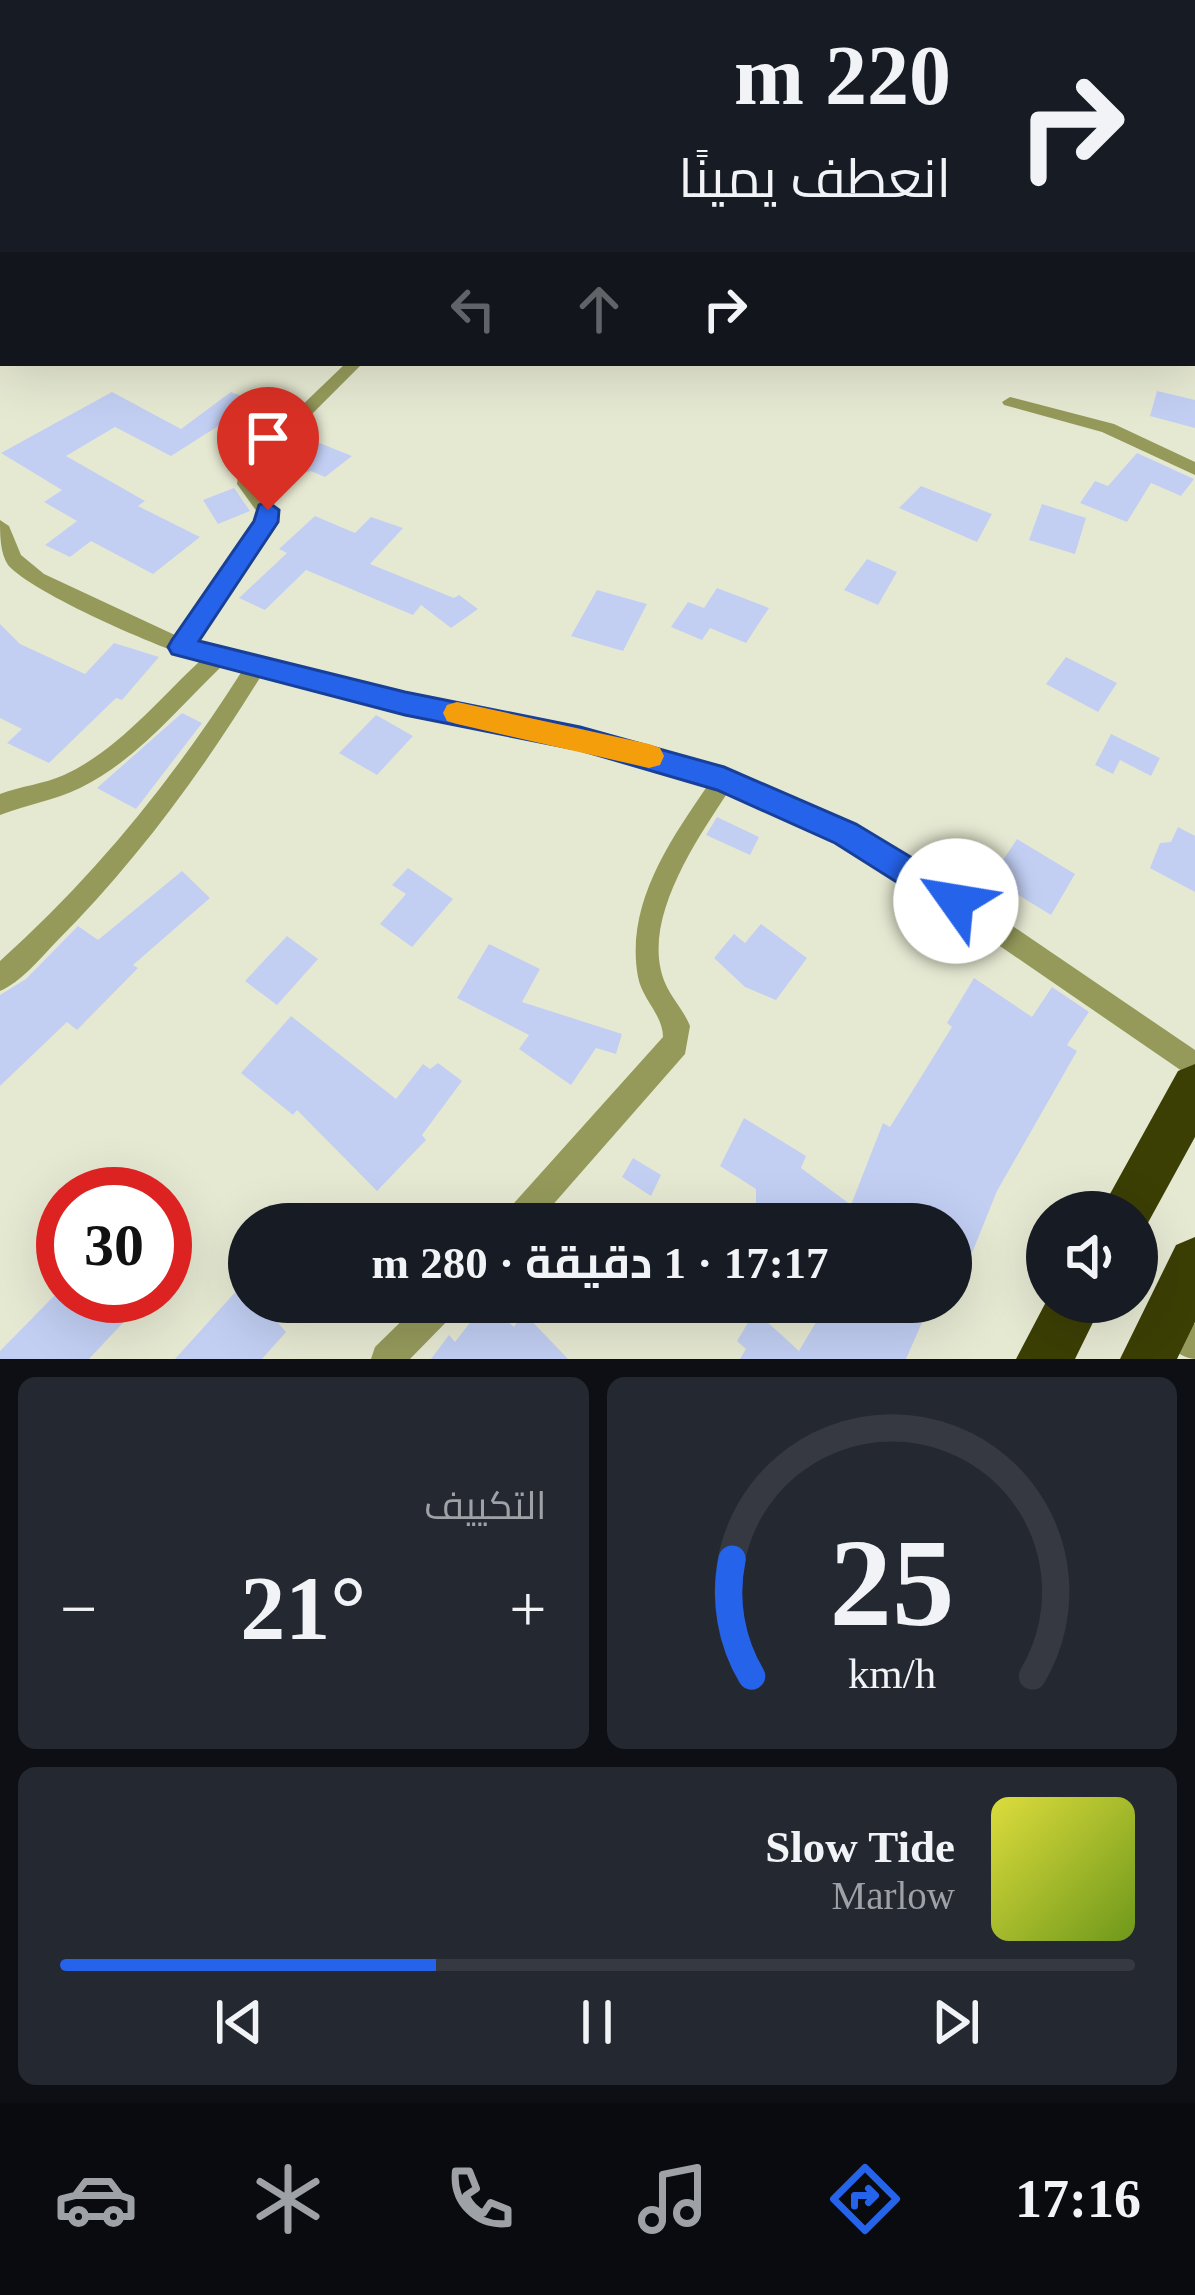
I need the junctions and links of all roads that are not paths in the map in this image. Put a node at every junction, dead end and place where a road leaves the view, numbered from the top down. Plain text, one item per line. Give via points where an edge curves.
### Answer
1 (352, 366) edge
2 (1010, 402) dead end
3 (1195, 469) edge
4 (0, 526) edge
5 (6, 561) edge
6 (181, 647) junction
7 (216, 659) junction
8 (255, 668) junction
9 (724, 780) junction
10 (0, 805) edge
11 (0, 978) edge
12 (1195, 1066) edge
13 (1195, 1088) edge
14 (1138, 1191) edge
15 (535, 1203) edge
16 (1195, 1264) edge
17 (423, 1323) edge
18 (1064, 1323) edge
19 (1170, 1342) edge
20 (387, 1359) edge
21 (1044, 1359) edge

1 - 6 street via 247,477 268,516
2 - 3 street via 1108,428
4 - 5 street
5 - 6 street
6 - 7 street
7 - 8 street
7 - 10 street via 93,769
8 - 9 street via 580,739
8 - 11 street via 107,869
9 - 12 street via 845,833
9 - 15 street via 657,889 649,975 656,1000 677,1020 675,1044
13 - 14 highway
16 - 19 highway
17 - 20 street
18 - 21 highway

